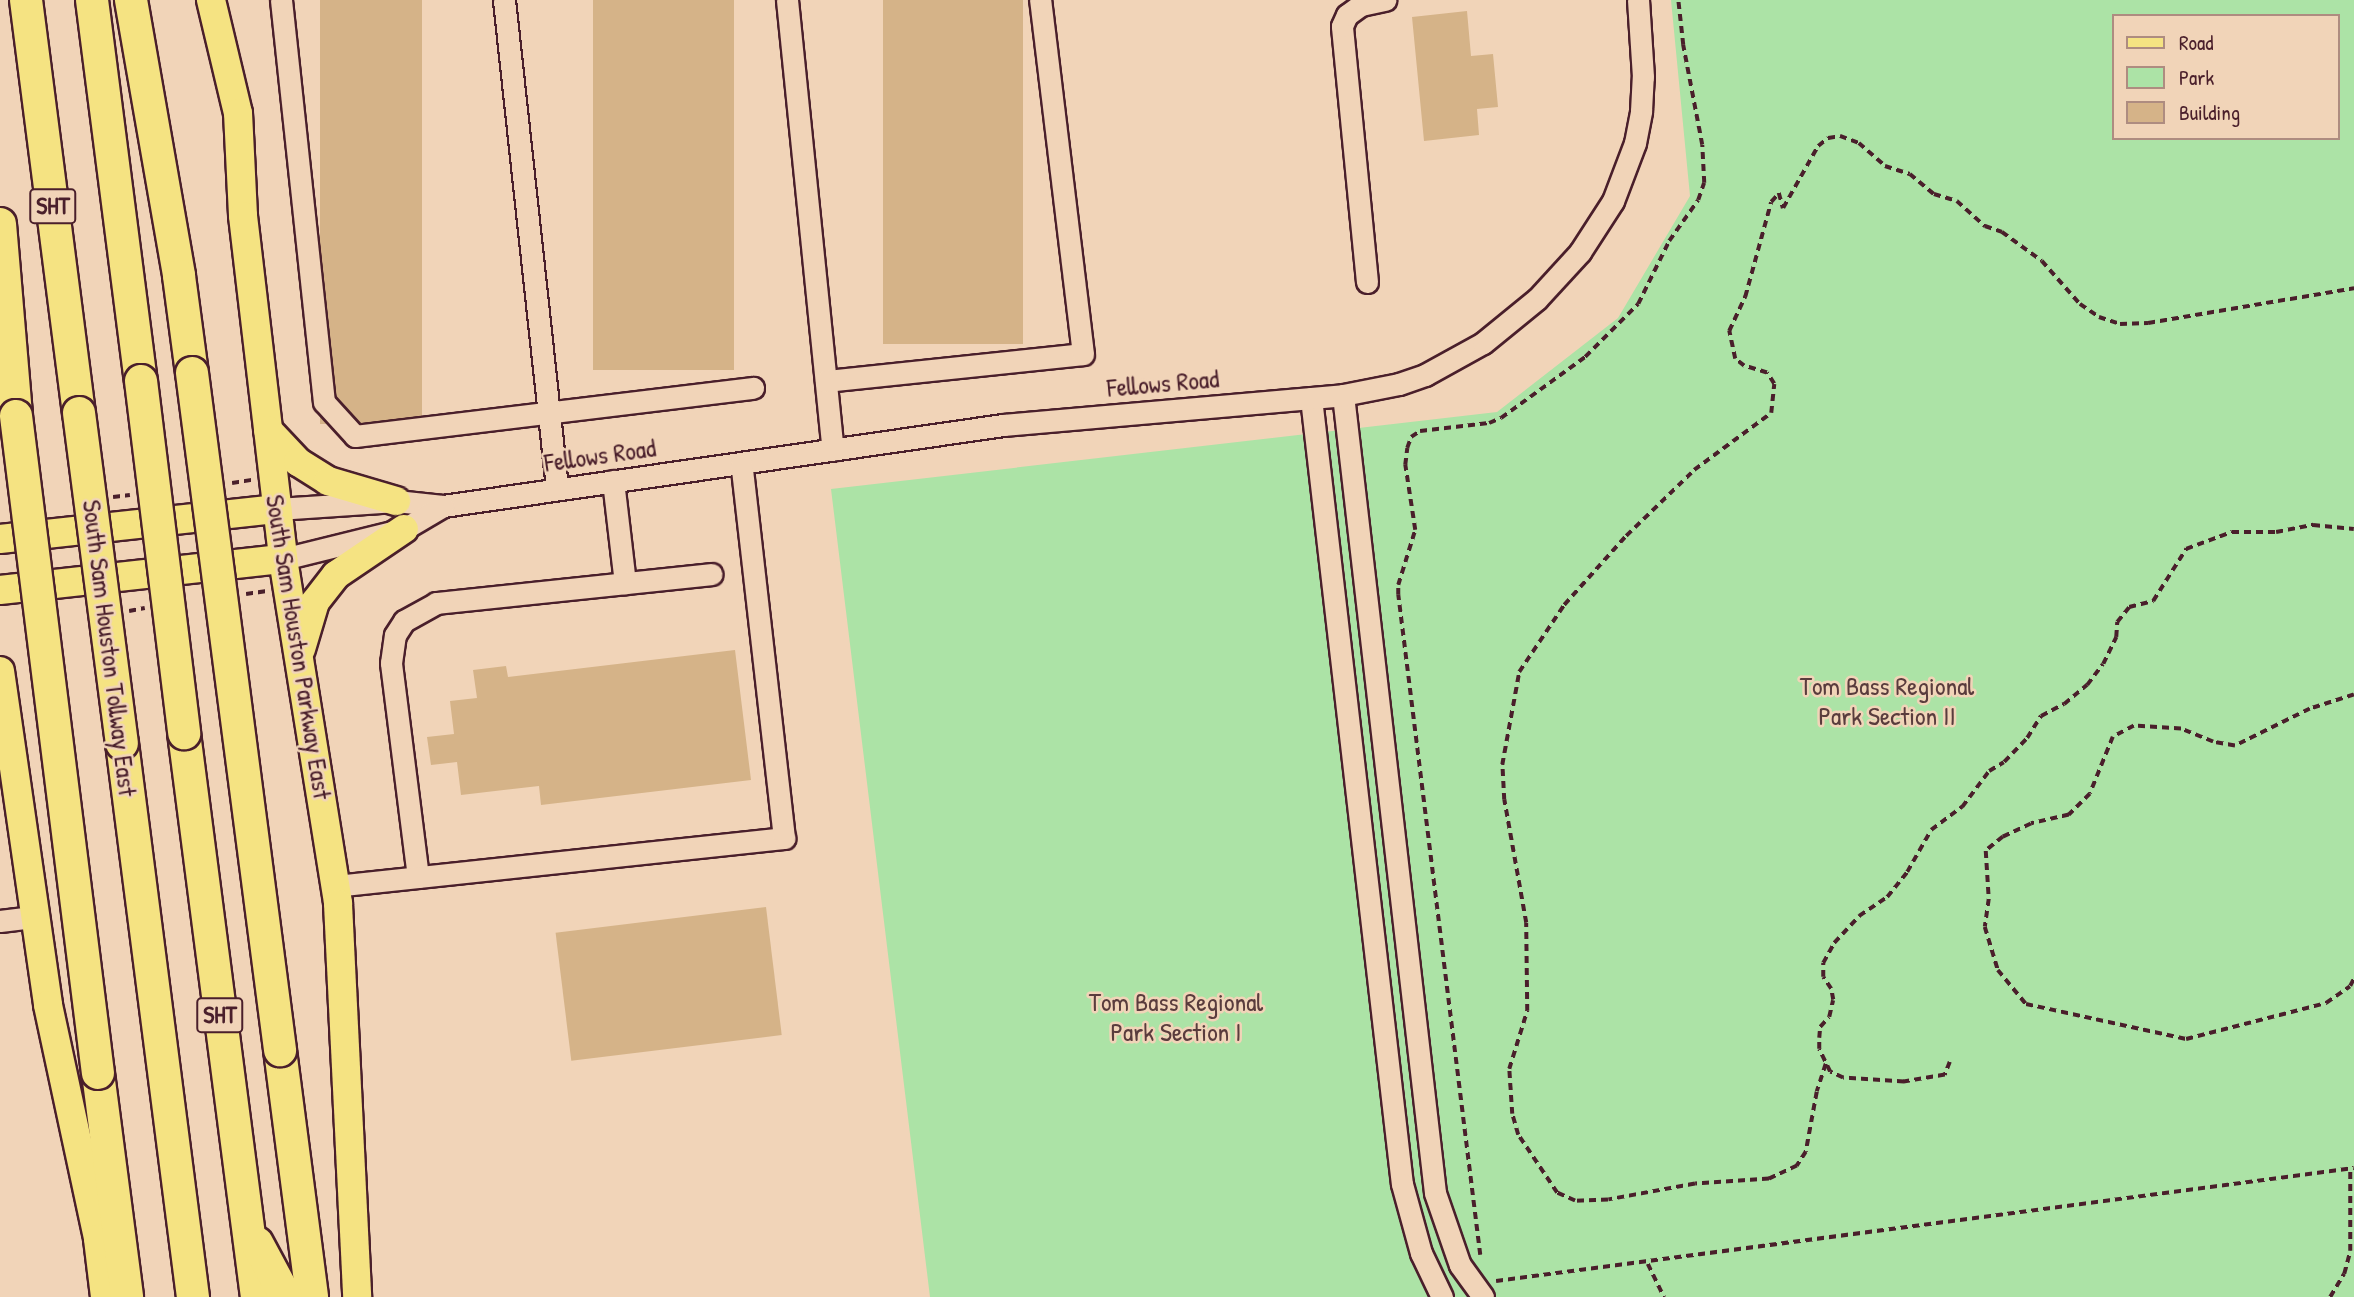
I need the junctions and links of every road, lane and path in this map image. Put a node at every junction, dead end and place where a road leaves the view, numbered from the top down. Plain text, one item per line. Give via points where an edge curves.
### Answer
1 (26, 0) edge
2 (92, 0) edge
3 (131, 0) edge
4 (211, 0) edge
5 (281, 0) edge
6 (504, 0) edge
7 (787, 0) edge
8 (1040, 0) edge
9 (1385, 0) edge
10 (1638, 0) edge
11 (1678, 0) edge
12 (0, 224) edge
13 (1367, 282) dead end
14 (2354, 288) edge
15 (826, 381) junction
16 (753, 388) dead end
17 (1343, 395) junction
18 (1311, 398) junction
19 (549, 414) junction
20 (268, 430) junction
21 (833, 450) junction
22 (741, 463) junction
23 (612, 481) junction
24 (556, 489) junction
25 (396, 501) junction
26 (443, 506) junction
27 (277, 509) junction
28 (404, 529) junction
29 (2354, 529) edge
30 (0, 539) edge
31 (283, 559) junction
32 (712, 574) dead end
33 (625, 583) junction
34 (0, 590) edge
35 (271, 591) dead end
36 (244, 595) dead end
37 (147, 608) dead end
38 (119, 612) dead end
39 (300, 655) junction
40 (0, 671) edge
41 (2354, 695) edge
42 (2, 698) edge
43 (122, 743) junction
44 (1389, 799) junction
45 (1358, 802) junction
46 (418, 877) junction
47 (335, 886) junction
48 (35, 917) junction
49 (0, 922) edge
50 (2354, 978) edge
51 (1950, 1062) dead end
52 (1826, 1064) junction
53 (1430, 1161) junction
54 (1400, 1165) junction
55 (2352, 1169) edge
56 (246, 1222) junction
57 (1481, 1260) dead end
58 (1648, 1264) junction
59 (1485, 1286) edge
60 (105, 1297) edge
61 (127, 1297) edge
62 (173, 1297) edge
63 (192, 1297) edge
64 (257, 1297) edge
65 (286, 1297) edge
66 (312, 1297) edge
67 (357, 1297) edge
68 (1442, 1297) edge
69 (1664, 1297) edge
70 (2330, 1297) edge

1 - 43 highway, South Sam Houston Tollway East / SHT, bridge
2 - 56 highway, SHT, bridge
3 - 66 highway, bridge via 179,276
4 - 20 main road, South Sam Houston Parkway East via 238,113 243,216
5 - 19 street via 324,402 355,436
6 - 19 street
7 - 15 street
8 - 15 street via 1083,354
9 - 13 street via 1361,5 1347,15 1342,26
10 - 17 street, Fellows Road via 1643,77 1634,143 1613,201 1580,252 1537,299 1458,359 1399,384
11 - 57 path via 1704,183 1638,304 1585,357 1500,418 1420,431 1411,437 1407,448 1405,465 1415,530 1398,595
12 - 61 highway, bridge via 16,416
14 - 52 path via 2120,324 2080,304 2042,261 1985,226 1957,201 1934,194 1910,174 1885,166 1859,143 1840,136 1818,146 1783,208 1779,193 1771,202 1745,297 1729,331 1735,359 1767,373 1774,384 1771,413 1694,470 1626,536 1564,605 1519,672 1502,765 1526,923 1527,1011 1509,1069 1512,1114 1518,1135 1557,1193 1575,1201 1769,1179 1797,1166 1807,1152
15 - 21 street
16 - 19 street
17 - 18 street, Fellows Road
17 - 44 street
18 - 21 street, Fellows Road via 1003,425
18 - 45 street
19 - 24 street
20 - 25 main road via 298,462 328,481
20 - 27 main road, South Sam Houston Parkway East
21 - 22 street, Fellows Road
22 - 23 street, Fellows Road
22 - 46 street via 784,838
23 - 24 street, Fellows Road
23 - 33 street
24 - 26 street, Fellows Road
25 - 26 street, Fellows Road
25 - 27 street, Fellows Road
26 - 28 street, Fellows Road
27 - 30 main road
27 - 31 main road, South Sam Houston Parkway East
28 - 31 street, Fellows Road
28 - 39 main road via 337,575 315,601
29 - 52 path via 2313,525 2276,533 2232,531 2186,548 2153,601 2129,607 2117,622 2112,646 2087,685 2041,716 2027,738 1989,771 1962,807 1931,830 1887,897 1859,916 1833,943 1823,963 1823,977 1833,1000 1829,1017 1820,1027 1819,1049
31 - 34 main road
31 - 39 main road, South Sam Houston Parkway East
32 - 33 street
33 - 46 street via 436,603 404,621 395,635 391,663
35 - 36 path
37 - 38 path
39 - 47 main road, South Sam Houston Parkway East
40 - 42 main road
41 - 50 path via 2310,709 2235,746 2180,729 2134,726 2113,737 2090,794 2069,815 2003,836 1986,851 1989,899 1985,927 1998,970 2025,1004 2186,1038 2326,1003
42 - 48 main road
43 - 62 highway
43 - 63 highway, South Sam Houston Tollway East / SHT
44 - 45 street
44 - 53 street
45 - 54 street
46 - 47 street
47 - 67 main road, South Sam Houston Parkway East
48 - 49 street
48 - 60 main road via 48,1005 98,1239
51 - 52 path via 1945,1075 1903,1082 1843,1078 1830,1072
53 - 54 street
53 - 59 street via 1446,1231 1461,1265
54 - 68 street via 1421,1253
55 - 58 path
55 - 70 path via 2350,1251 2344,1274
56 - 64 highway, SHT
56 - 65 highway
58 - 59 path via 1494,1281
58 - 69 path

